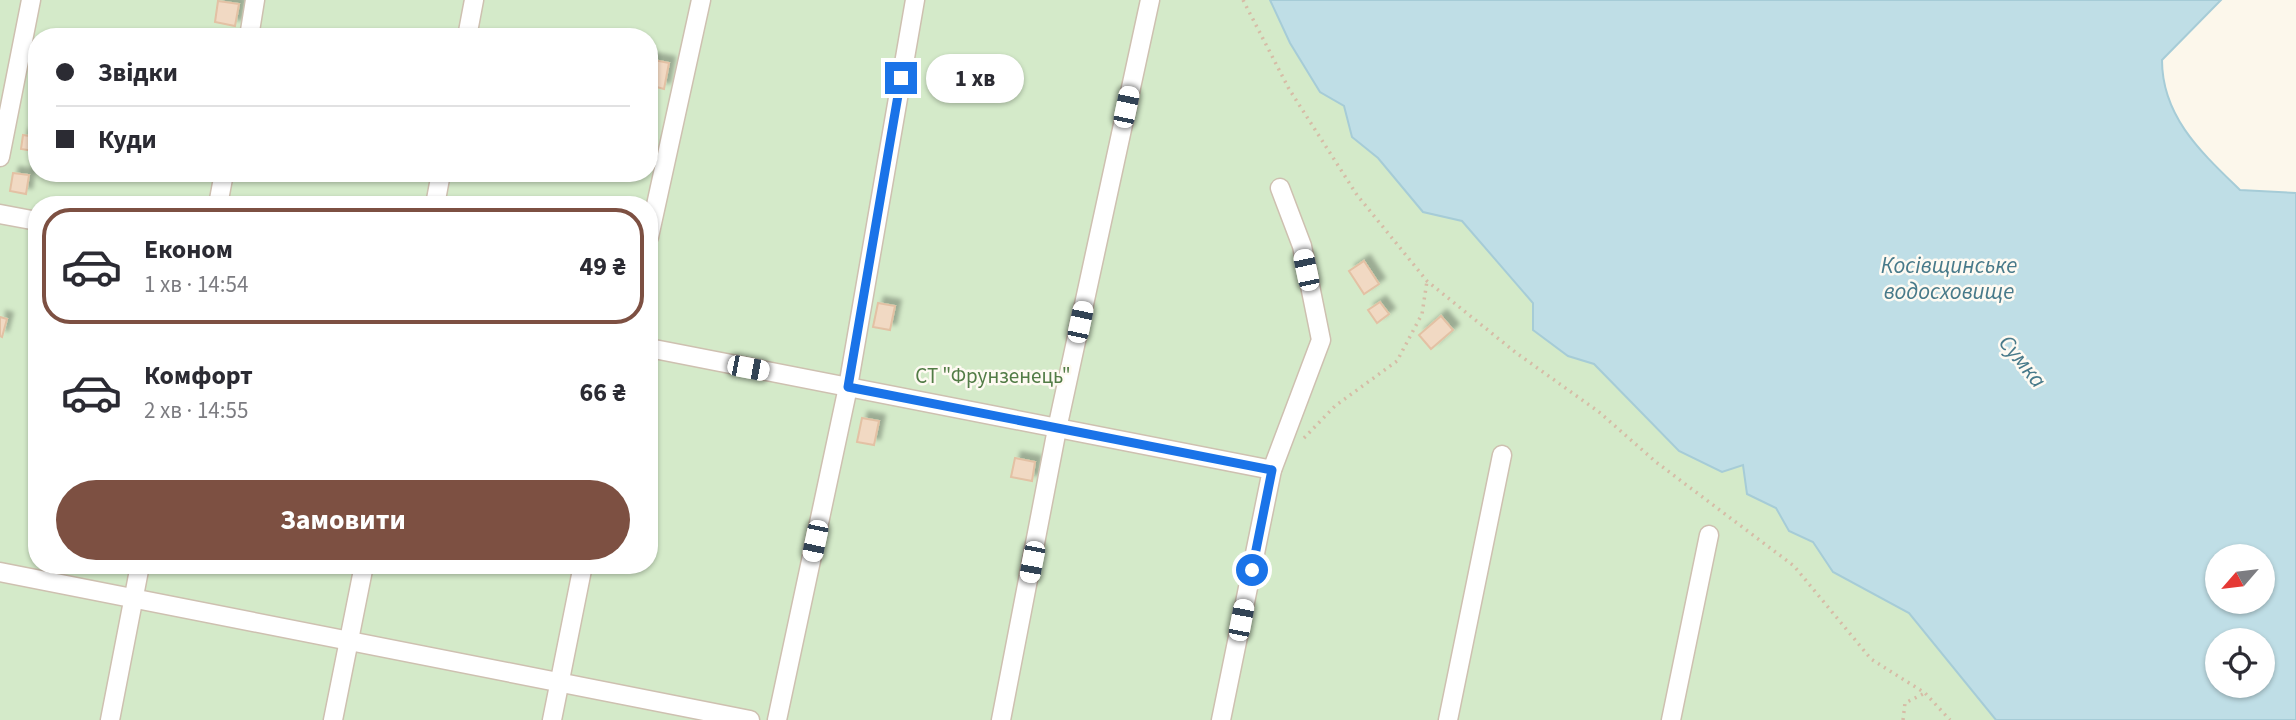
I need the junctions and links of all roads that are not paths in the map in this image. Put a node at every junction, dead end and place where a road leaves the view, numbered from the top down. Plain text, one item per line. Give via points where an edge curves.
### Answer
1 (31, 0) edge
2 (255, 0) edge
3 (474, 0) edge
4 (701, 0) edge
5 (915, 0) edge
6 (1150, 0) edge
7 (250, 28) edge
8 (469, 28) edge
9 (0, 157) edge
10 (1280, 188) dead end
11 (658, 196) edge
12 (0, 214) edge
13 (28, 219) edge
14 (658, 350) edge
15 (848, 387) junction
16 (1057, 429) junction
17 (1502, 455) dead end
18 (1272, 470) junction
19 (1709, 535) dead end
20 (0, 572) edge
21 (138, 574) edge
22 (362, 574) edge
23 (581, 574) edge
24 (133, 599) junction
25 (350, 639) junction
26 (560, 681) junction
27 (110, 720) edge
28 (333, 720) edge
29 (552, 720) edge
30 (750, 720) edge
31 (777, 720) edge
32 (1002, 720) edge
33 (1221, 720) edge
34 (1448, 720) edge
35 (1671, 720) edge

1 - 9 lane
2 - 7 lane
3 - 8 lane
4 - 11 lane
5 - 15 lane
6 - 16 lane
10 - 18 lane via 1301,246 1321,340
12 - 13 lane
14 - 15 lane
15 - 16 lane
15 - 31 lane
16 - 18 lane
16 - 32 lane
17 - 34 lane
18 - 33 lane
19 - 35 lane
20 - 24 lane
21 - 24 lane
22 - 25 lane
23 - 26 lane
24 - 25 lane
24 - 27 lane
25 - 26 lane
25 - 28 lane
26 - 29 lane
26 - 30 lane

